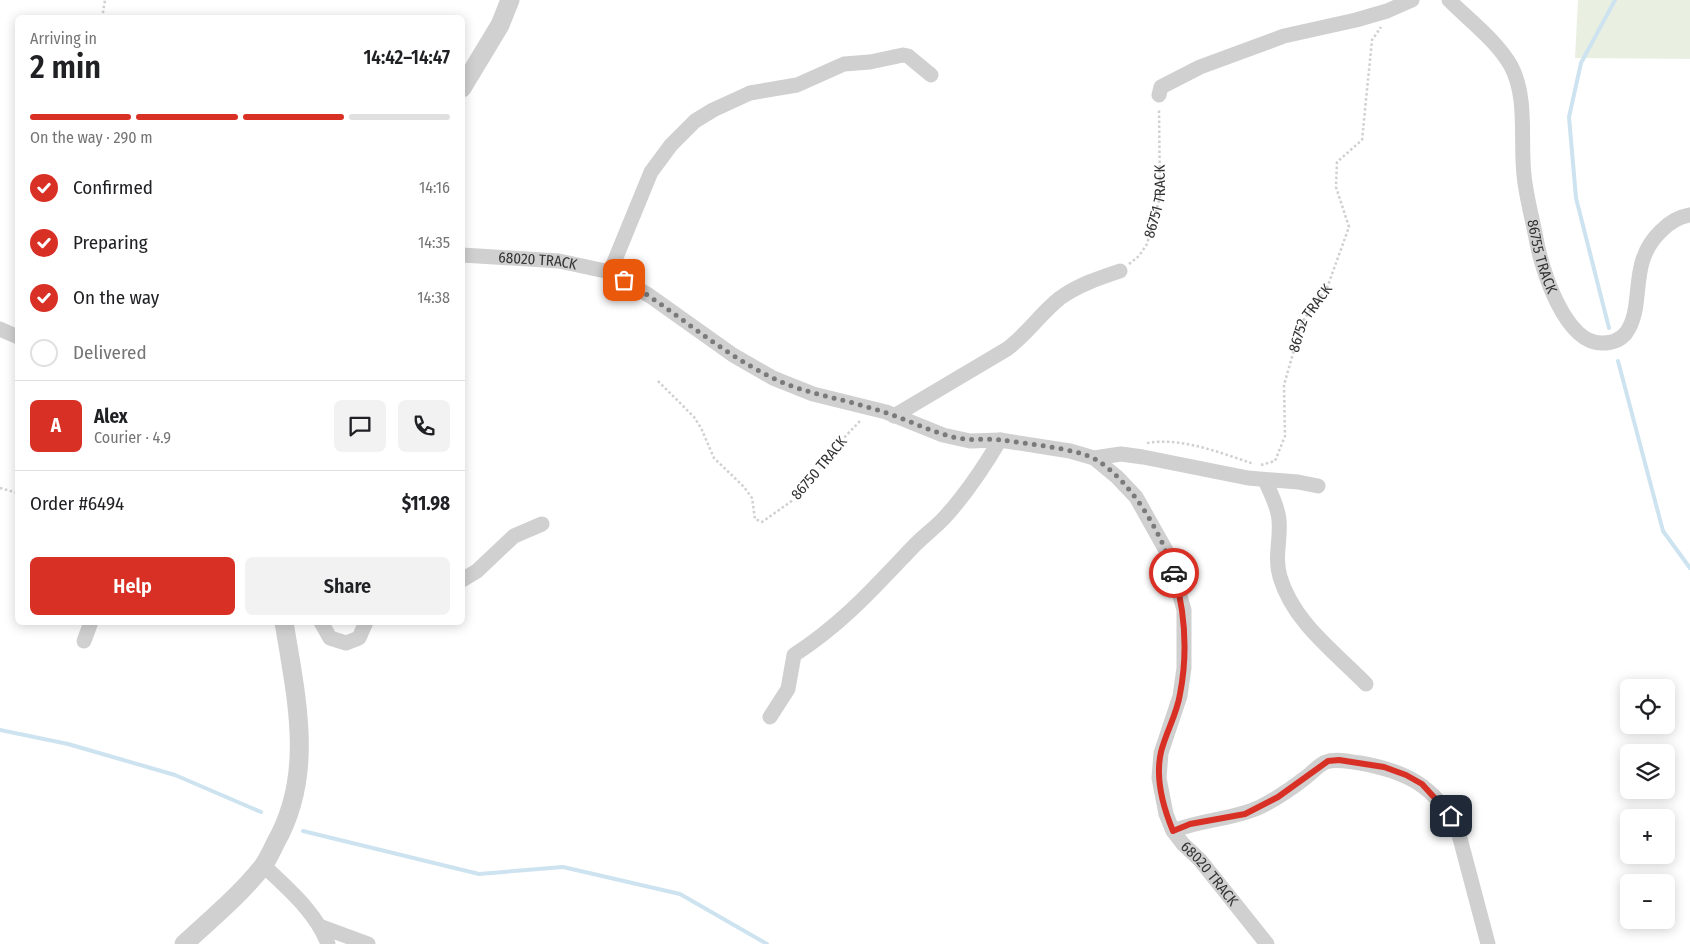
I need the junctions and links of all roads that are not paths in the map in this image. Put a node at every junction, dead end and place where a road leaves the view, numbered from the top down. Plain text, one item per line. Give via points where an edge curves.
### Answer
1 (510, 0) edge
2 (1412, 0) edge
3 (1449, 0) edge
4 (931, 75) dead end
5 (465, 83) edge
6 (1158, 95) road end
7 (1690, 215) edge
8 (465, 255) edge
9 (1120, 271) road end
10 (610, 272) junction
11 (0, 329) edge
12 (15, 336) edge
13 (894, 416) junction
14 (1000, 440) junction
15 (1094, 458) junction
16 (1265, 480) junction
17 (1318, 486) dead end
18 (542, 524) dead end
19 (465, 578) edge
20 (90, 625) edge
21 (285, 625) edge
22 (323, 625) edge
23 (365, 625) edge
24 (84, 641) dead end
25 (1366, 684) dead end
26 (770, 717) dead end
27 (1173, 831) junction
28 (263, 865) junction
29 (322, 927) junction
30 (184, 944) edge
31 (328, 944) edge
32 (368, 944) edge
33 (1267, 944) edge
34 (1488, 944) edge

1 - 5 street via 500,25
2 - 6 street via 1356,20 1300,30 1200,67 1161,87
3 - 7 street, 86755 TRACK via 1498,48 1514,75 1520,102 1524,176 1538,247 1556,298 1576,331 1597,344 1620,339 1632,317 1638,274 1645,252 1670,222
4 - 10 street via 908,56 844,64 798,85 750,93 707,113 671,145 651,172
8 - 10 street, 68020 TRACK via 559,261
9 - 13 street via 1072,290 1058,300 1024,337
10 - 13 street, 68020 TRACK via 733,355 773,378 813,394
11 - 12 street
13 - 14 street, 68020 TRACK via 943,435 970,441
14 - 15 street, 68020 TRACK
14 - 26 street via 985,466 945,517 854,610 825,636 794,655 788,689
15 - 16 street via 1121,454
15 - 27 street, 68020 TRACK via 1136,497 1168,554 1184,610 1184,668 1180,696 1161,753 1160,770 1166,814
16 - 17 street
16 - 25 street via 1279,518 1276,546 1280,578 1294,610 1304,624
18 - 19 street via 514,536
20 - 24 street
21 - 28 street via 299,710 301,750 296,788 284,828
22 - 23 street via 330,638 346,643 359,638
27 - 33 street, 68020 TRACK
27 - 34 street via 1200,822 1231,818 1261,807 1328,761 1384,767 1422,784 1451,816 1457,827
28 - 29 street
28 - 30 street
29 - 31 street
29 - 32 street

